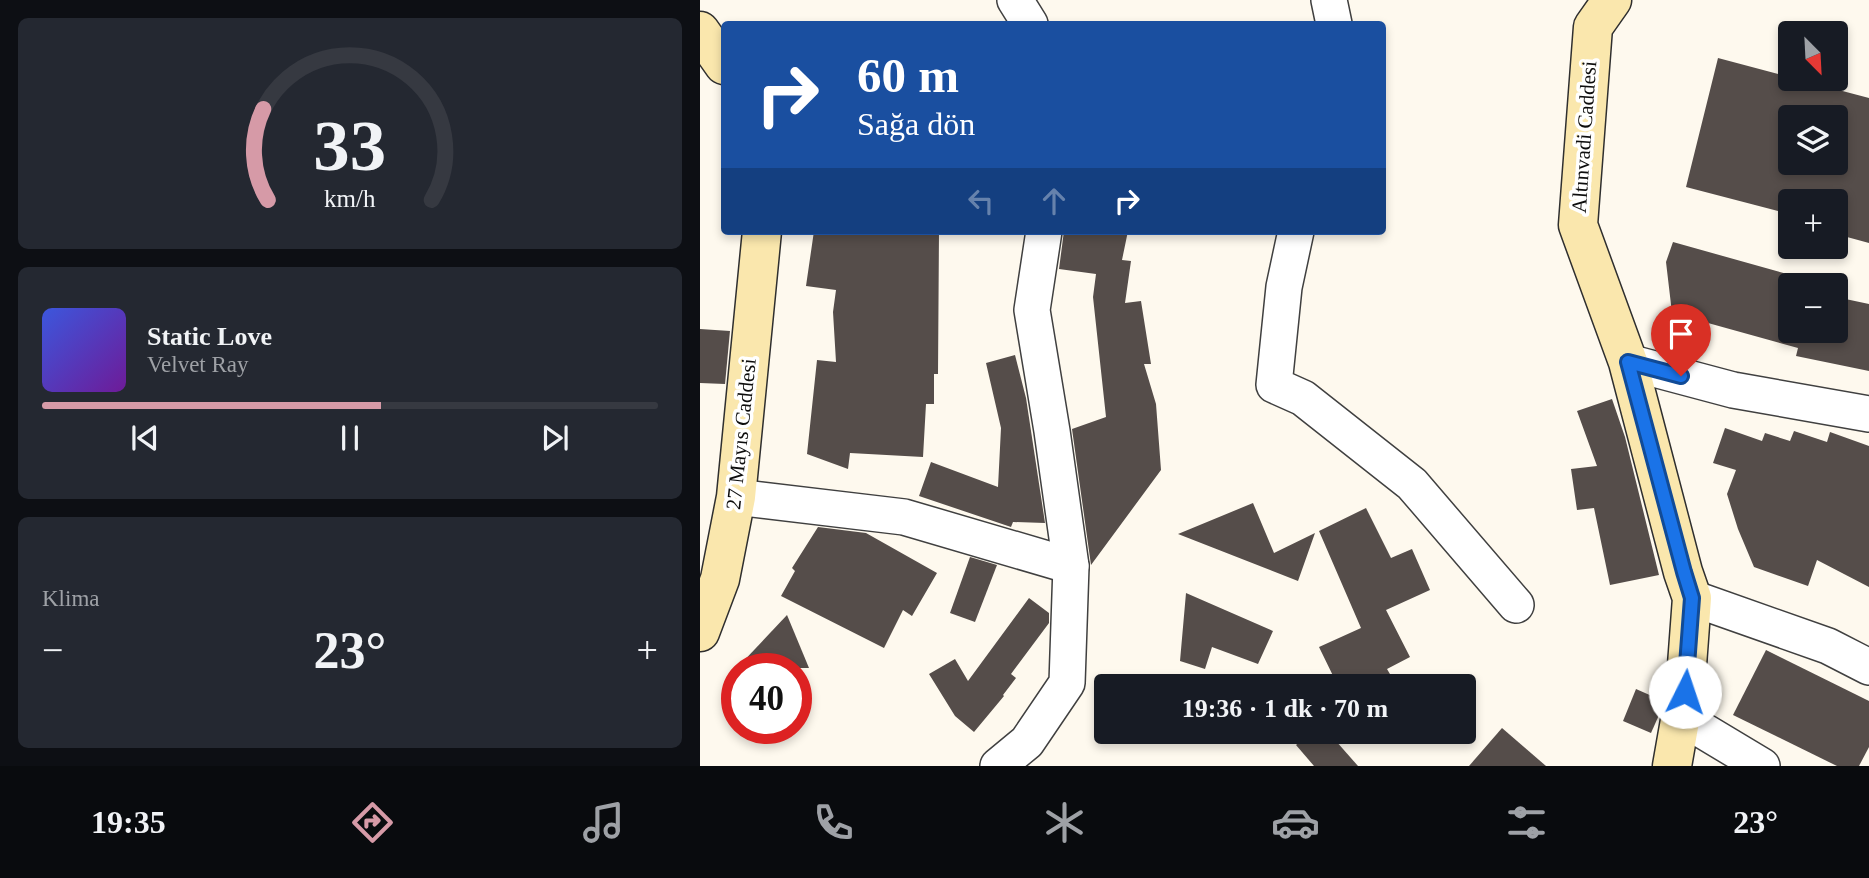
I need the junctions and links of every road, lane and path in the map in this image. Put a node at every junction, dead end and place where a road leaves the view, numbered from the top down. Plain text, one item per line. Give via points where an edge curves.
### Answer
1 (1015, 0) edge
2 (1329, 0) edge
3 (1612, 0) edge
4 (1028, 21) edge
5 (1333, 21) edge
6 (700, 31) edge
7 (721, 61) edge
8 (762, 235) edge
9 (1043, 235) edge
10 (1295, 235) edge
11 (1628, 362) junction
12 (1869, 414) edge
13 (736, 497) junction
14 (1071, 566) junction
15 (1692, 598) junction
16 (1516, 605) dead end
17 (700, 632) edge
18 (1869, 667) edge
19 (1682, 719) junction
20 (998, 766) edge
21 (1672, 766) edge
22 (1762, 766) edge

1 - 4 street
2 - 5 street
3 - 11 street, Altınvadi Caddesi via 1593,27 1577,225
6 - 7 street
8 - 13 street, 27 Mayıs Caddesi
9 - 14 street via 1032,310
10 - 16 street via 1284,287 1274,385 1303,398 1412,484
11 - 12 street via 1733,390
11 - 15 street, Altınvadi Caddesi
13 - 14 street via 904,517
13 - 17 street, 27 Mayıs Caddesi via 720,579
14 - 20 street via 1067,683 1027,742
15 - 18 street via 1828,646
15 - 19 street, Altınvadi Caddesi
19 - 21 street, Altınvadi Caddesi
19 - 22 street

